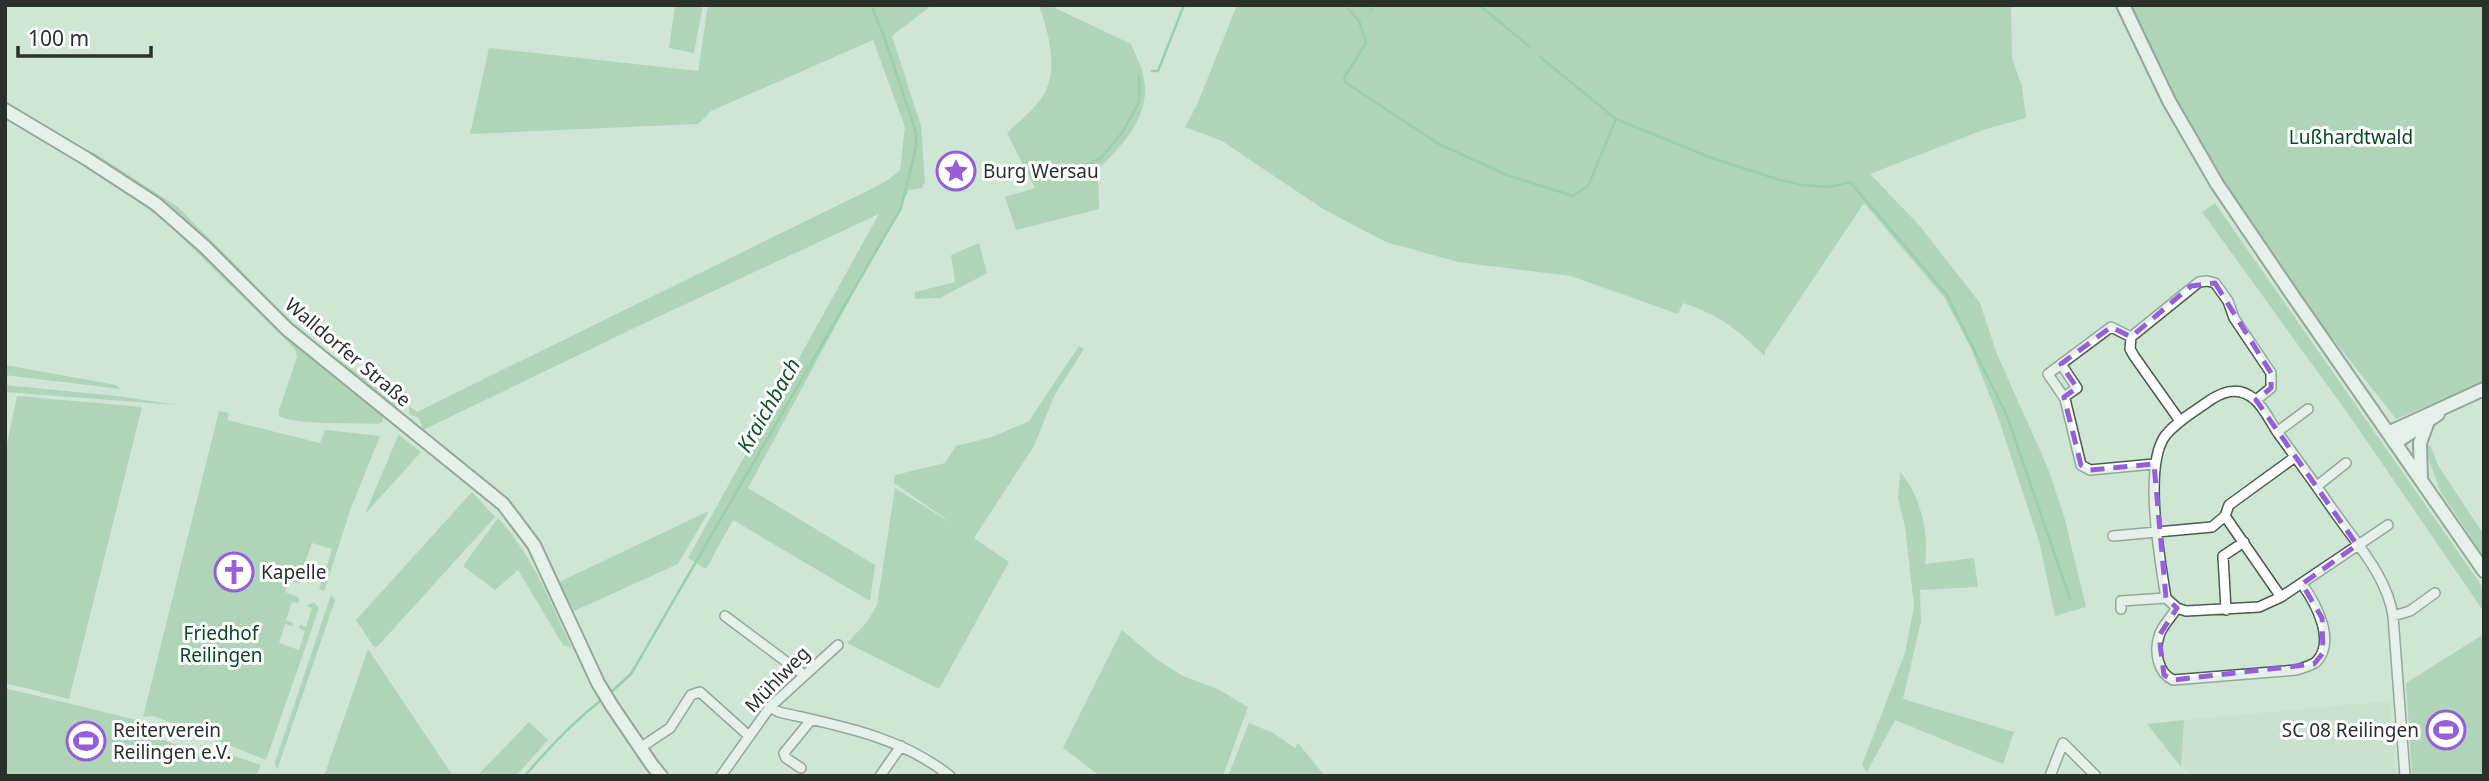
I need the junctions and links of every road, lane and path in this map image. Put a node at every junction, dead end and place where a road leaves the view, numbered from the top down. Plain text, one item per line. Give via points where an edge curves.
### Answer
1 (2123, 5) edge
2 (5, 110) edge
3 (2131, 337) junction
4 (2061, 364) junction
5 (2484, 389) edge
6 (2064, 397) junction
7 (2256, 400) junction
8 (2446, 407) junction
9 (2308, 409) dead end
10 (2180, 421) junction
11 (2427, 424) junction
12 (2277, 432) junction
13 (2392, 438) junction
14 (2295, 457) junction
15 (2346, 463) dead end
16 (2154, 464) junction
17 (2421, 480) junction
18 (2317, 486) junction
19 (2225, 516) junction
20 (2388, 525) dead end
21 (2157, 533) junction
22 (2113, 536) dead end
23 (2244, 542) junction
24 (2357, 545) junction
25 (2484, 570) edge
26 (2302, 584) junction
27 (2435, 593) dead end
28 (2281, 597) junction
29 (2165, 598) junction
30 (2177, 608) junction
31 (2121, 609) dead end
32 (2226, 610) junction
33 (725, 616) dead end
34 (2393, 617) junction
35 (838, 645) dead end
36 (804, 675) junction
37 (770, 707) junction
38 (811, 720) junction
39 (748, 736) junction
40 (901, 746) junction
41 (640, 748) junction
42 (801, 768) dead end
43 (661, 776) edge
44 (721, 776) edge
45 (880, 776) edge
46 (950, 776) edge
47 (2050, 776) edge
48 (2096, 776) edge
49 (2405, 776) edge

1 - 13 street via 2169,101 2211,174
2 - 41 street, Walldorfer Straße via 156,204 287,329 503,504 534,545 598,683
3 - 4 street via 2111,327
3 - 7 street via 2191,286 2215,283 2271,373 2271,388
3 - 10 street via 2134,356
4 - 6 street via 2048,374
4 - 6 street via 2077,388
5 - 8 street
6 - 16 street via 2081,465 2090,470
7 - 10 street via 2245,393 2226,391
7 - 12 street
8 - 11 street
8 - 13 street via 2418,418
9 - 12 street
10 - 16 street via 2161,443
11 - 13 street
11 - 17 street via 2420,443
12 - 14 street
13 - 17 street
14 - 18 street
14 - 19 street via 2229,505
15 - 18 street
16 - 21 street
17 - 25 street
18 - 24 street
19 - 21 street via 2212,527
19 - 23 street
20 - 24 street
21 - 22 street
21 - 29 street
23 - 28 street
23 - 32 street via 2223,556
24 - 26 street
24 - 34 street via 2386,588
26 - 28 street
26 - 30 street via 2322,618 2323,653 2314,664 2296,670 2169,678 2159,665 2159,636
27 - 34 street
28 - 32 street via 2259,607
29 - 30 street
29 - 31 street via 2121,600
30 - 32 street
33 - 36 street
34 - 49 street
35 - 36 street, Mühlweg
36 - 37 street, Mühlweg
37 - 38 street
37 - 39 street, Mühlweg
38 - 40 street
38 - 42 street via 784,753
39 - 41 street via 695,692 670,728
39 - 44 street, Mühlweg
40 - 45 street
40 - 46 street
41 - 43 street, Walldorfer Straße
47 - 48 street via 2063,743

